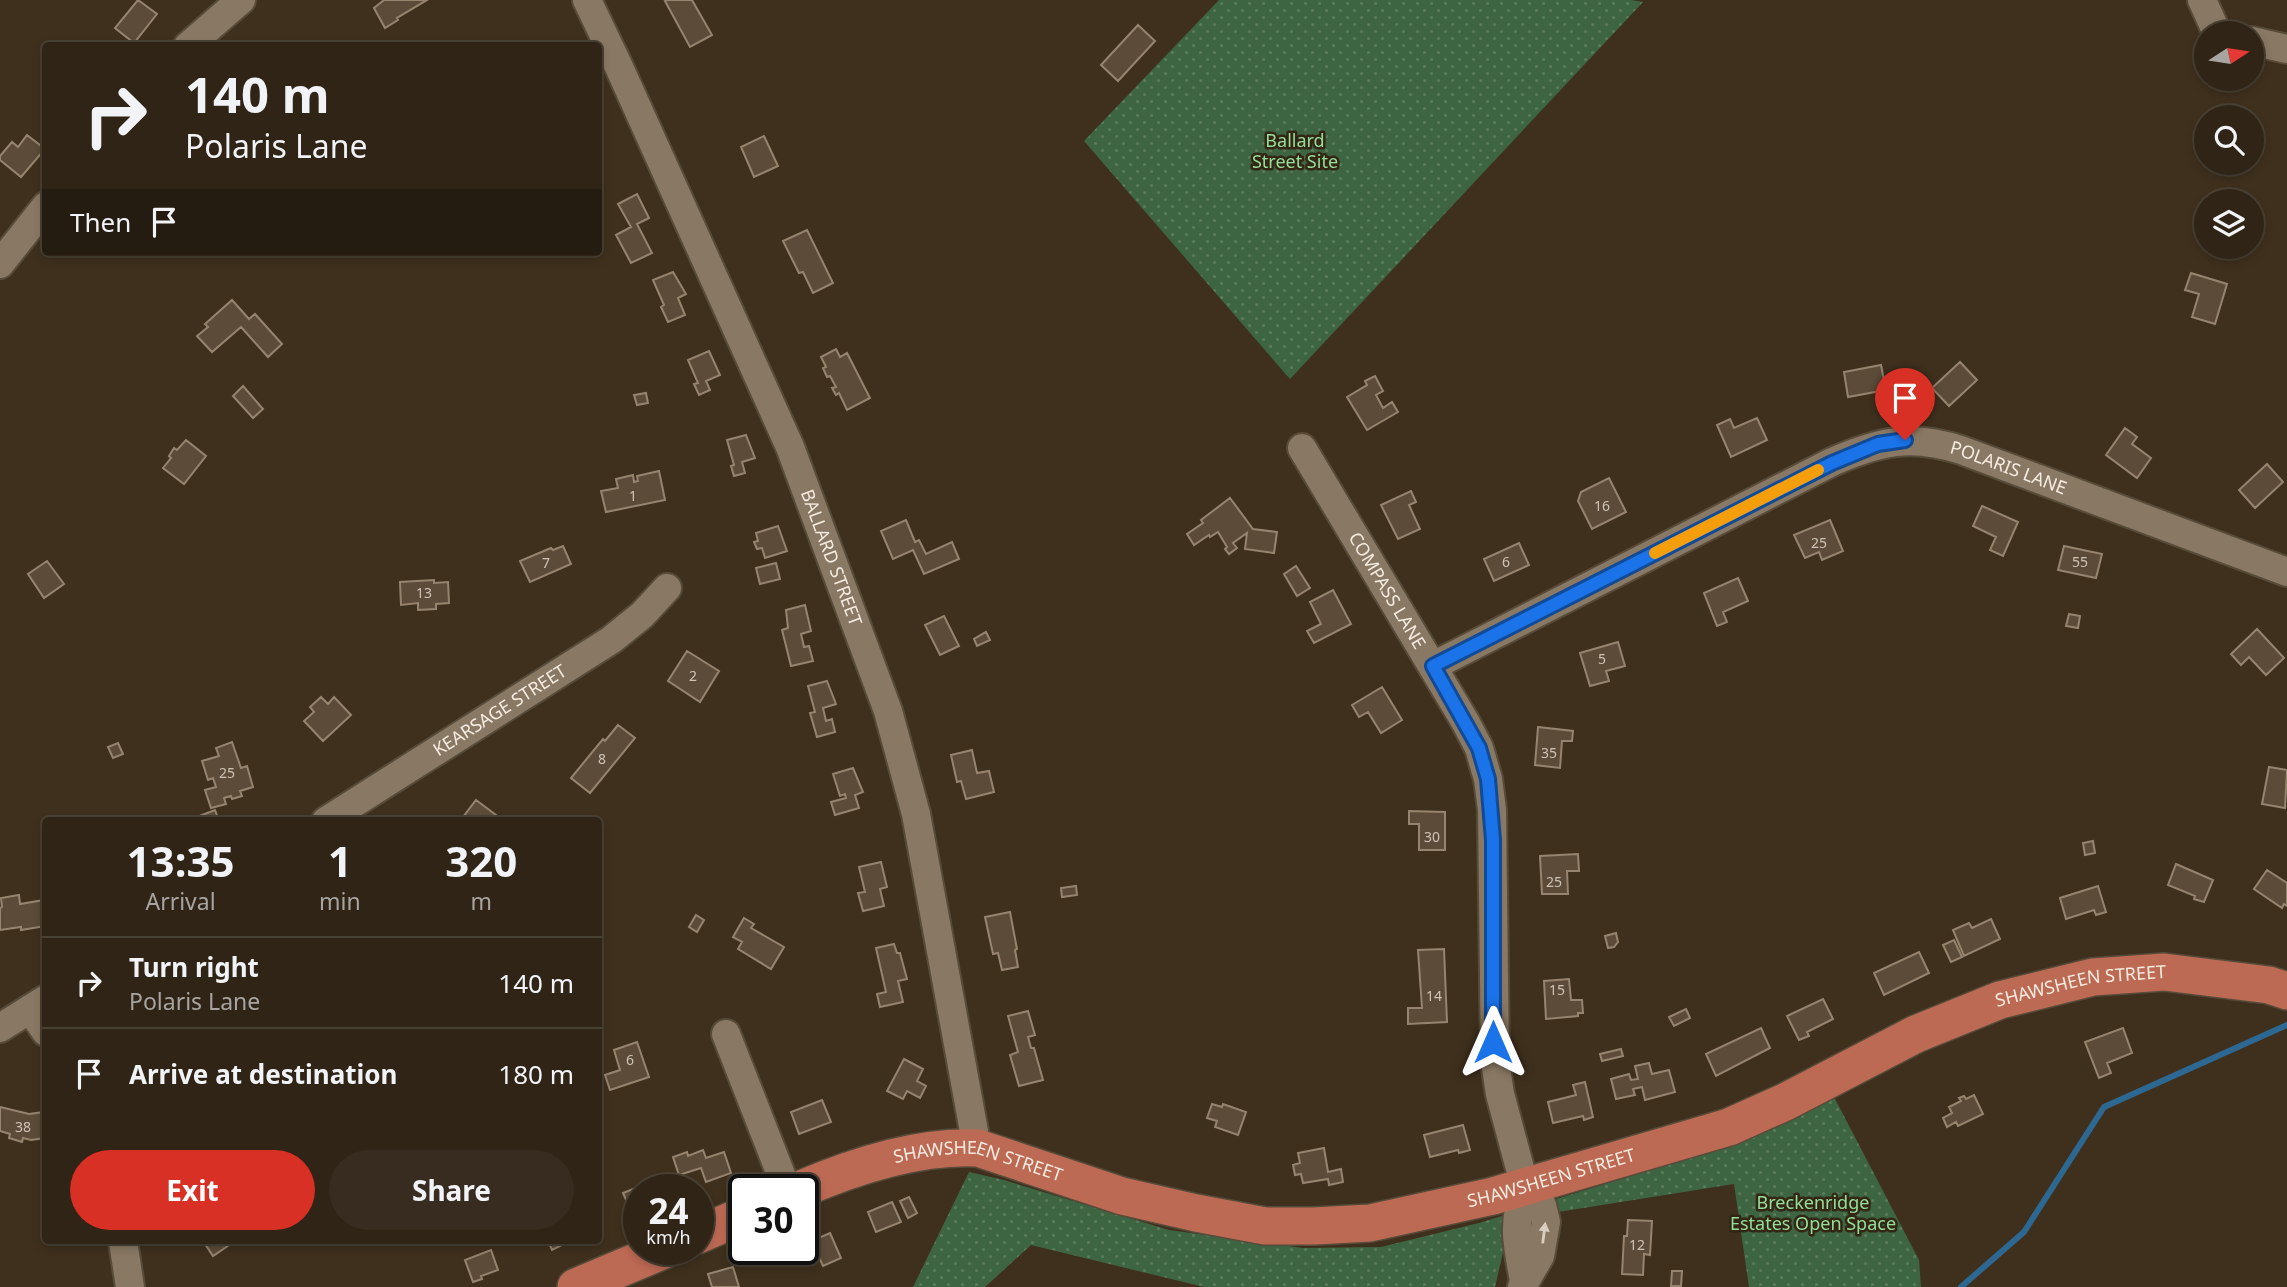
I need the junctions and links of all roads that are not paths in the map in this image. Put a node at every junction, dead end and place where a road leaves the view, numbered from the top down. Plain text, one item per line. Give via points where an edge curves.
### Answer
1 (241, 0) edge
2 (587, 0) edge
3 (2202, 0) edge
4 (2212, 21) edge
5 (193, 42) edge
6 (2264, 44) edge
7 (2287, 49) edge
8 (42, 211) edge
9 (0, 264) edge
10 (1302, 449) dead end
11 (2287, 572) edge
12 (667, 588) dead end
13 (1433, 666) junction
14 (332, 817) edge
15 (2287, 991) edge
16 (40, 1013) edge
17 (0, 1028) edge
18 (726, 1034) dead end
19 (977, 1148) junction
20 (781, 1174) edge
21 (819, 1181) edge
22 (1525, 1187) junction
23 (123, 1244) edge
24 (628, 1265) edge
25 (1523, 1284) edge
26 (130, 1287) edge
27 (576, 1287) edge

1 - 5 street
2 - 19 street, BALLARD STREET via 790,447 888,711 916,814
3 - 4 street
6 - 7 street
8 - 9 street
10 - 13 street, COMPASS LANE
11 - 13 street, POLARIS LANE via 1961,450 1919,440 1891,441 1832,463
12 - 14 street, KEARSAGE STREET via 611,640
13 - 22 street, COMPASS LANE via 1479,748 1488,779 1493,840 1493,1042 1500,1094
15 - 22 main road, SHAWSHEEN STREET via 2164,972 2093,977 2000,1000 1937,1024 1729,1127
16 - 17 street
18 - 20 street
19 - 21 main road, SHAWSHEEN STREET via 919,1151
19 - 22 main road, SHAWSHEEN STREET via 1122,1196 1265,1226 1370,1223
22 - 25 street, COMPASS LANE via 1542,1205 1546,1222 1540,1256
23 - 26 street
24 - 27 main road

